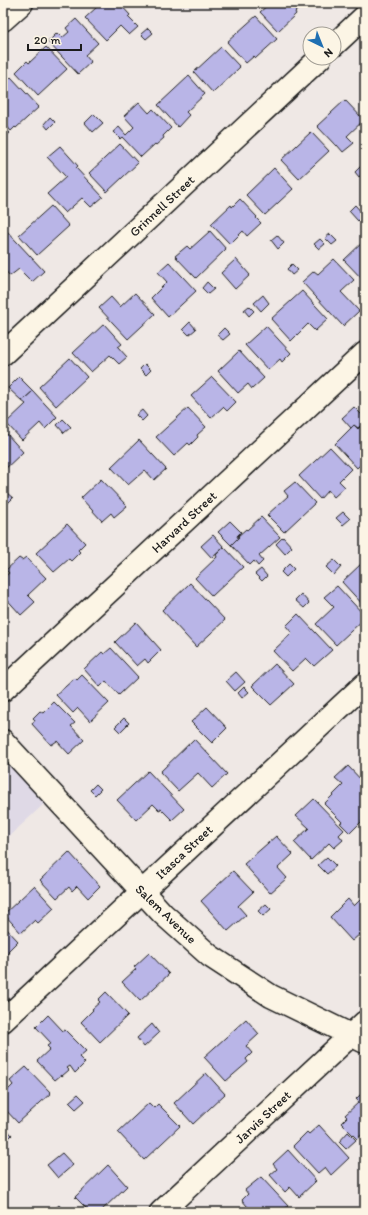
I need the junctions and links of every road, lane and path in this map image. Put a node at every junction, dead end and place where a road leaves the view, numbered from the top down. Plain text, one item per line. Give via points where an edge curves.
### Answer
1 (22, 3) edge
2 (365, 16) edge
3 (3, 20) edge
4 (342, 38) edge
5 (311, 66) edge
6 (365, 353) edge
7 (3, 354) edge
8 (365, 684) edge
9 (3, 690) edge
10 (3, 741) edge
11 (142, 891) junction
12 (3, 1021) edge
13 (360, 1033) edge
14 (161, 1212) edge

1 - 3 street
2 - 4 street
5 - 7 street, Grinnell Street
6 - 9 street, Harvard Street
8 - 11 street, Itasca Street
10 - 11 street, Salem Avenue
11 - 12 street, Itasca Street
11 - 13 street, Salem Avenue via 163,914 210,956 271,996
13 - 14 street, Jarvis Street

